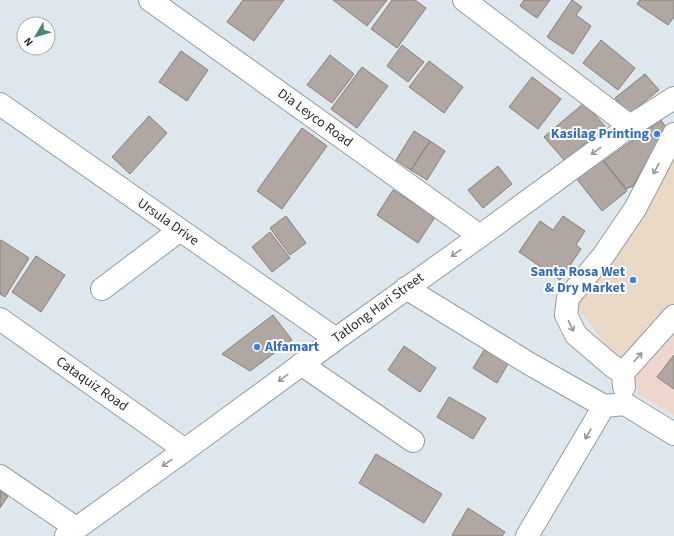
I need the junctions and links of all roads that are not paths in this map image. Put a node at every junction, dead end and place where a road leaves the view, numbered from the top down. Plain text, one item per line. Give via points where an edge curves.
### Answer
1 (150, 0) edge
2 (464, 0) edge
3 (674, 98) edge
4 (0, 104) edge
5 (630, 126) junction
6 (674, 134) edge
7 (180, 230) junction
8 (480, 236) junction
9 (406, 288) junction
10 (102, 289) dead end
11 (674, 316) edge
12 (0, 319) edge
13 (336, 339) junction
14 (301, 364) junction
15 (623, 373) junction
16 (615, 405) junction
17 (674, 434) edge
18 (413, 441) dead end
19 (185, 450) junction
20 (0, 476) edge
21 (71, 532) edge
22 (527, 536) edge

1 - 8 street, Dia Leyco Road
2 - 5 street
3 - 5 street, Tatlong Hari Street
4 - 7 street, Ursula Drive
5 -> 8 street, Tatlong Hari Street
6 -> 15 street via 635,209 603,256 568,298 566,315 576,335
7 - 10 street
7 - 13 street, Ursula Drive
8 -> 9 street, Tatlong Hari Street
9 - 13 street, Tatlong Hari Street
9 - 16 street via 528,363
15 -> 11 street
12 - 19 street, Cataquiz Road
13 - 14 street, Tatlong Hari Street
14 - 18 street
14 -> 19 street, Tatlong Hari Street
15 - 16 street
16 - 17 street
16 -> 22 street
19 -> 21 street, Tatlong Hari Street
20 - 21 street

